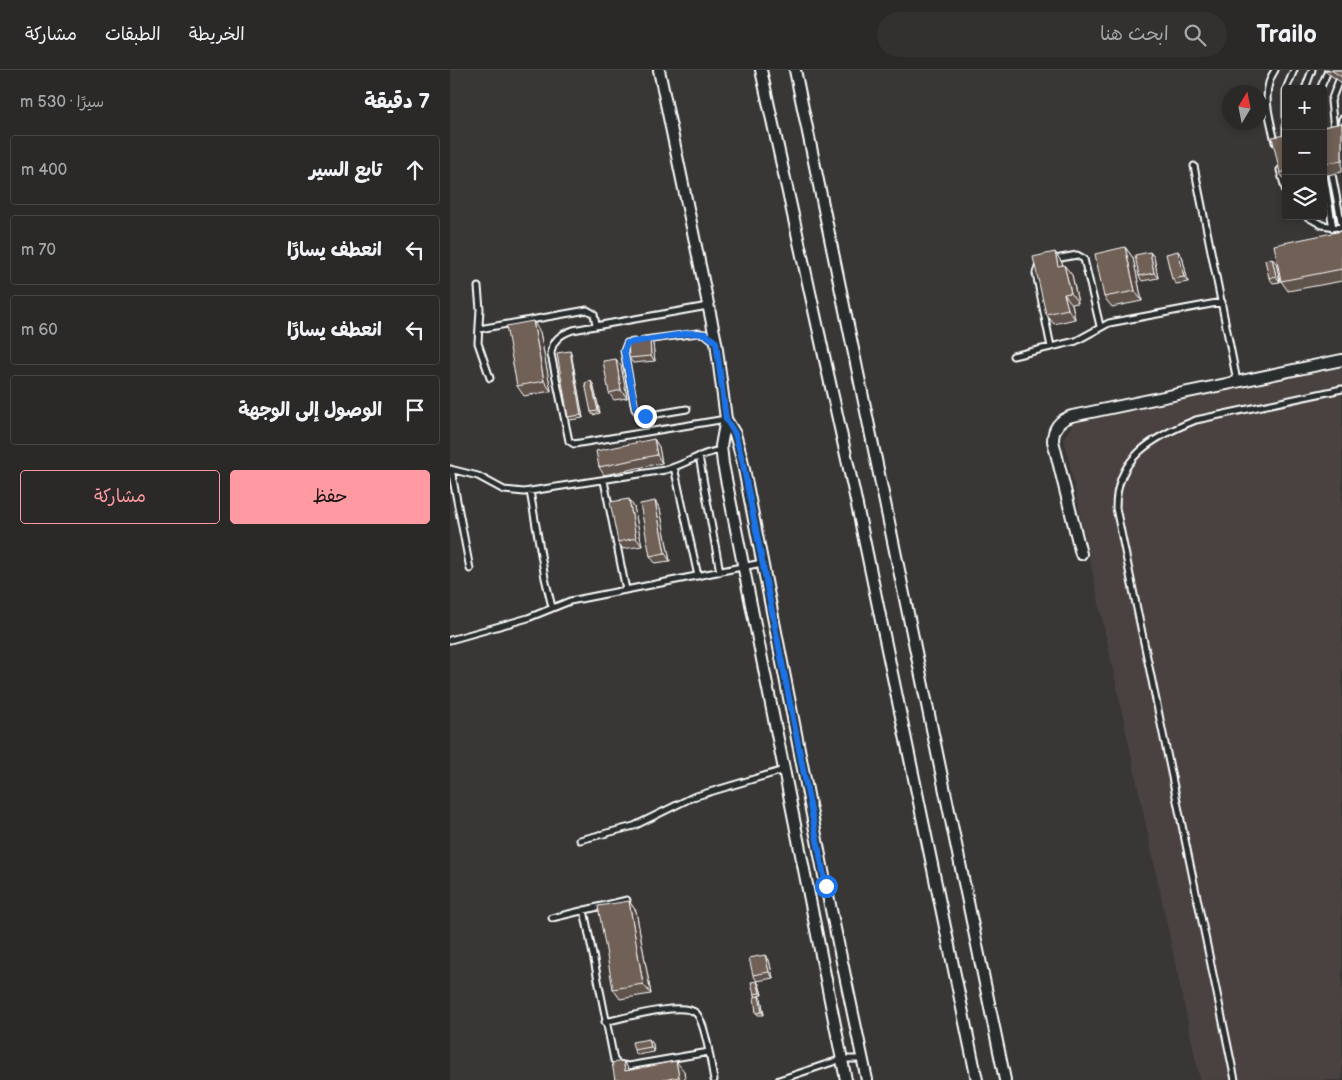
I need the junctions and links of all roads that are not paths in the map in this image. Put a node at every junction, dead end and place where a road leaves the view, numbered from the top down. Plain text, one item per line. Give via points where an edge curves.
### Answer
1 (659, 70) edge
2 (761, 70) edge
3 (767, 70) edge
4 (789, 70) edge
5 (1275, 70) edge
6 (1294, 70) edge
7 (1312, 70) edge
8 (1327, 73) dead end
9 (796, 75) edge
10 (1339, 80) edge
11 (765, 84) junction
12 (1288, 85) edge
13 (1306, 85) edge
14 (1322, 85) edge
15 (1335, 137) edge
16 (1277, 153) edge
17 (1278, 162) edge
18 (1194, 166) dead end
19 (1332, 174) dead end
20 (1282, 177) edge
21 (1327, 193) edge
22 (1315, 220) edge
23 (1321, 220) edge
24 (1322, 225) junction
25 (1342, 227) edge
26 (1333, 228) junction
27 (478, 287) dead end
28 (1222, 302) junction
29 (709, 306) junction
30 (596, 325) junction
31 (1100, 326) junction
32 (479, 329) junction
33 (716, 342) junction
34 (1052, 347) junction
35 (1013, 356) dead end
36 (1342, 360) edge
37 (490, 378) dead end
38 (1237, 382) junction
39 (1342, 389) edge
40 (687, 408) dead end
41 (726, 419) junction
42 (722, 450) junction
43 (699, 456) junction
44 (674, 467) junction
45 (451, 469) edge
46 (604, 481) junction
47 (530, 491) junction
48 (1081, 554) dead end
49 (762, 563) junction
50 (744, 567) junction
51 (470, 569) dead end
52 (720, 572) junction
53 (698, 576) junction
54 (626, 590) junction
55 (552, 607) junction
56 (450, 640) edge
57 (786, 769) junction
58 (580, 840) dead end
59 (627, 900) edge
60 (584, 910) junction
61 (552, 918) dead end
62 (605, 1022) junction
63 (709, 1052) junction
64 (842, 1059) junction
65 (863, 1059) junction
66 (714, 1080) edge
67 (779, 1080) edge
68 (846, 1080) edge
69 (867, 1080) edge
70 (977, 1080) edge
71 (1005, 1080) edge
72 (1235, 1080) edge

1 - 29 street
2 - 11 street
3 - 11 street
4 - 9 street
5 - 16 lane via 1266,94
6 - 12 lane
7 - 13 lane
8 - 14 lane
9 - 71 street
10 - 15 lane via 1331,100
11 - 70 street
17 - 20 lane
18 - 28 lane
19 - 25 lane
21 - 26 lane
22 - 24 lane
23 - 24 lane
24 - 26 lane
25 - 26 lane
27 - 32 lane
28 - 31 lane
28 - 38 lane
29 - 30 lane
29 - 33 street
30 - 32 lane via 594,314 586,310
30 - 41 lane via 564,333 551,349 571,442
31 - 34 lane via 1076,341
31 - 34 lane via 1084,259 1074,255 1042,262 1037,265 1036,273
32 - 37 lane via 479,348
33 - 40 lane via 705,334 690,333 627,343 624,347 639,414 645,416
33 - 41 street
34 - 35 lane
36 - 38 street
38 - 48 street via 1072,416 1058,424 1053,442
39 - 72 lane via 1184,424 1132,457 1119,479 1116,493 1116,508
41 - 42 street
41 - 49 street via 740,450
42 - 43 lane
42 - 50 street
43 - 44 lane
43 - 52 lane
44 - 46 lane
44 - 53 lane
45 - 47 lane via 478,476 504,490
45 - 51 lane
46 - 47 lane
46 - 54 lane
47 - 55 lane
49 - 50 lane
49 - 65 street
50 - 52 lane
50 - 57 street
52 - 53 lane
53 - 54 lane
54 - 55 lane
55 - 56 lane via 528,618
57 - 58 lane via 693,797 634,826
57 - 64 street
59 - 60 lane
60 - 61 lane
60 - 62 lane
62 - 63 lane via 677,1008 690,1009 700,1018
62 - 63 lane via 614,1060 623,1066
63 - 66 lane
64 - 65 lane
64 - 67 lane
64 - 68 street
65 - 69 street

